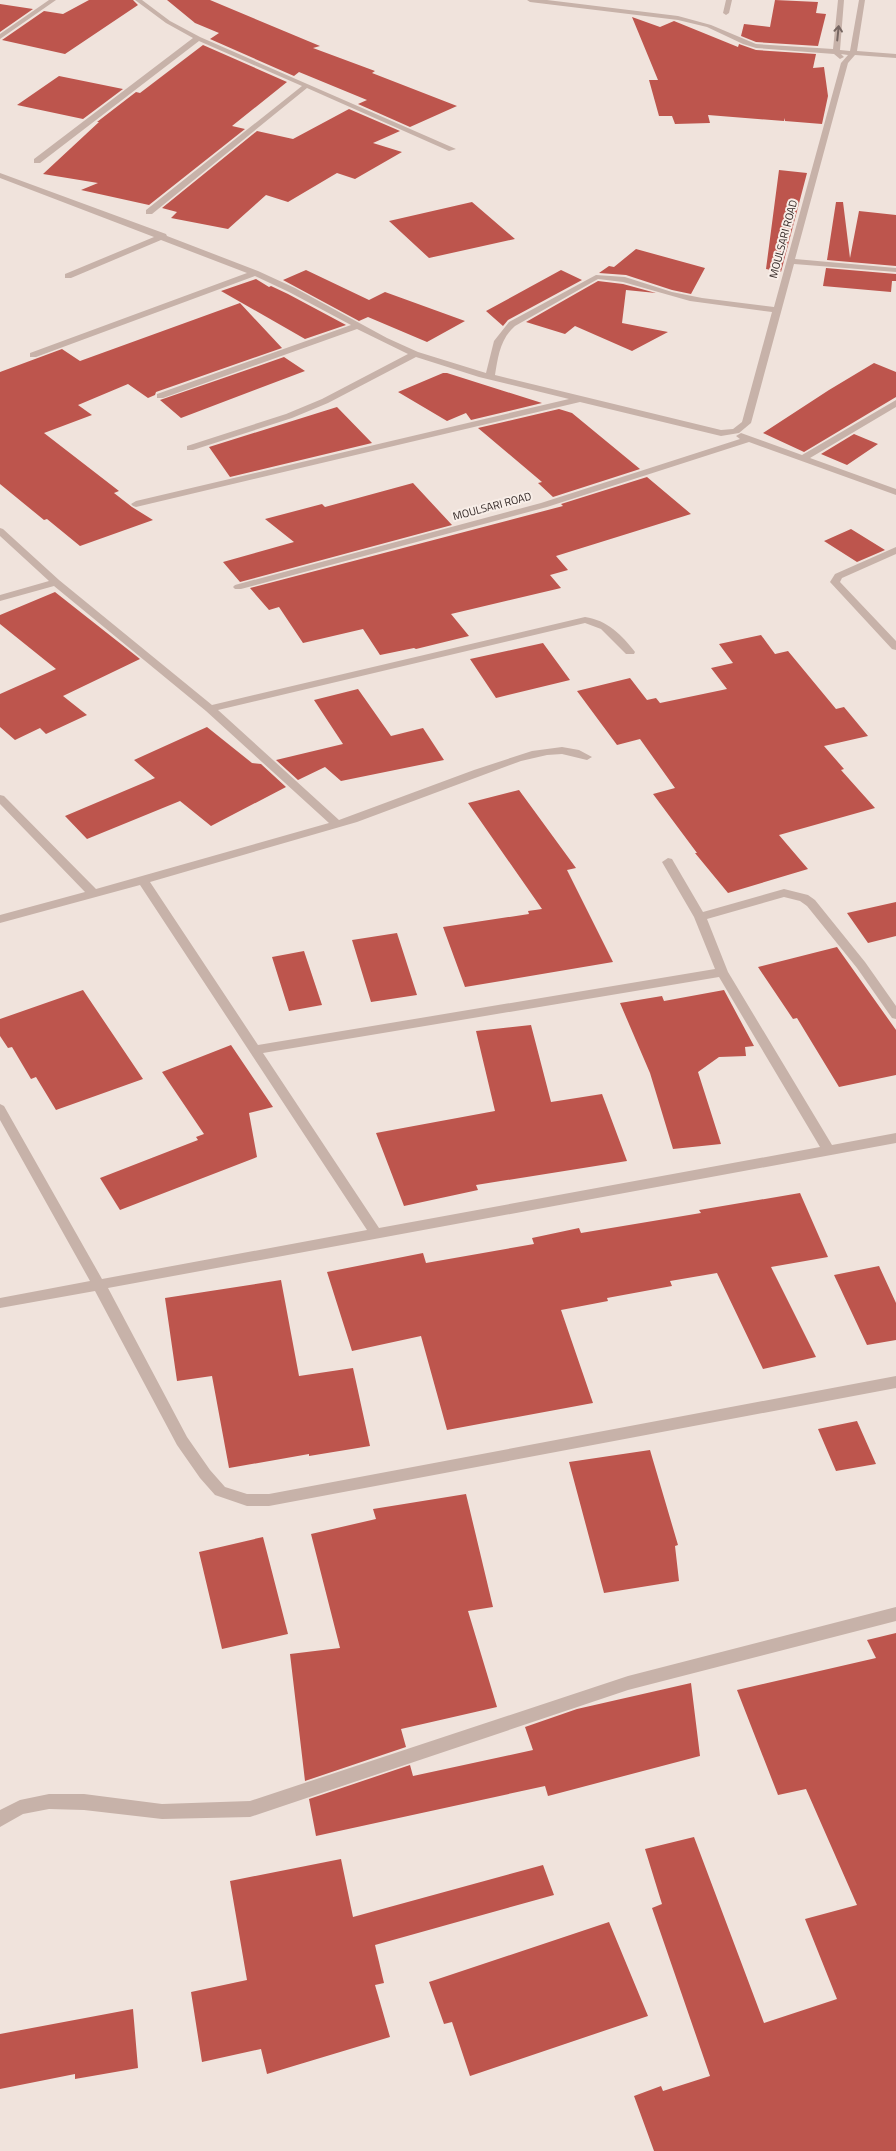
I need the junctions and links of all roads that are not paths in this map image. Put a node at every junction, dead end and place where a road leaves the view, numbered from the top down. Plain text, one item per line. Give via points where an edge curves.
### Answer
1 (54, 0) edge
2 (138, 0) edge
3 (530, 0) edge
4 (729, 0) edge
5 (841, 0) edge
6 (862, 0) edge
7 (726, 13) dead end
8 (0, 37) edge
9 (198, 38) junction
10 (836, 52) junction
11 (853, 53) junction
12 (896, 56) edge
13 (845, 62) junction
14 (306, 86) junction
15 (452, 150) dead end
16 (37, 161) dead end
17 (0, 175) edge
18 (149, 212) dead end
19 (163, 236) junction
20 (790, 261) junction
21 (896, 270) edge
22 (256, 273) junction
23 (68, 276) dead end
24 (777, 310) junction
25 (357, 326) junction
26 (415, 354) junction
27 (33, 355) dead end
28 (490, 376) junction
29 (160, 396) dead end
30 (583, 398) junction
31 (896, 403) edge
32 (732, 433) junction
33 (748, 439) junction
34 (190, 448) dead end
35 (803, 458) junction
36 (896, 492) edge
37 (136, 504) dead end
38 (0, 531) edge
39 (896, 550) edge
40 (56, 582) junction
41 (238, 588) dead end
42 (0, 598) edge
43 (896, 647) edge
44 (630, 652) dead end
45 (210, 709) junction
46 (587, 757) dead end
47 (0, 798) edge
48 (337, 824) junction
49 (668, 862) dead end
50 (142, 879) junction
51 (93, 893) junction
52 (700, 917) junction
53 (0, 919) edge
54 (722, 972) junction
55 (896, 1015) edge
56 (255, 1050) junction
57 (0, 1109) edge
58 (896, 1138) edge
59 (828, 1150) junction
60 (376, 1234) junction
61 (99, 1285) junction
62 (0, 1303) edge
63 (896, 1382) edge
64 (896, 1614) edge
65 (0, 1819) edge

1 - 8 street
2 - 9 street via 168,22
3 - 10 street via 678,18 709,26 756,46
4 - 7 street
10 -> 5 street
6 - 11 street
9 - 14 street
9 - 16 street
10 - 11 street
10 - 13 street
11 - 12 street
11 - 13 street, MOULSARI ROAD
13 - 20 street, MOULSARI ROAD
14 - 15 street
14 - 18 street
17 - 19 street
19 - 22 street
19 - 23 street
20 - 21 street
20 - 24 street, MOULSARI ROAD
22 - 25 street
22 - 27 street
24 - 28 street via 696,300 604,276 596,277 503,332 498,339
24 - 32 street, MOULSARI ROAD via 746,422
25 - 26 street
25 - 29 street
26 - 28 street
26 - 34 street via 325,401
28 - 30 street
30 - 32 street via 721,433
30 - 37 street
31 - 35 street
32 - 33 street
33 - 35 street
33 - 41 street, MOULSARI ROAD via 544,505
35 - 36 street
38 - 40 street
39 - 43 street via 838,576 835,582
40 - 42 street
40 - 45 street
44 - 45 street via 604,626 585,620
45 - 48 street
46 - 48 street via 564,750 533,755
47 - 51 street
48 - 50 street
49 - 52 street
50 - 51 street
50 - 56 street
51 - 53 street
52 - 54 street
52 - 55 street via 784,893 804,898 862,965
54 - 56 street
54 - 59 street
56 - 60 street
57 - 61 street
58 - 59 street
59 - 60 street
60 - 61 street
61 - 62 street
61 - 63 street via 182,1441 220,1490 247,1500 269,1500
64 - 65 street via 628,1684 250,1809 152,1811 68,1801 21,1807

